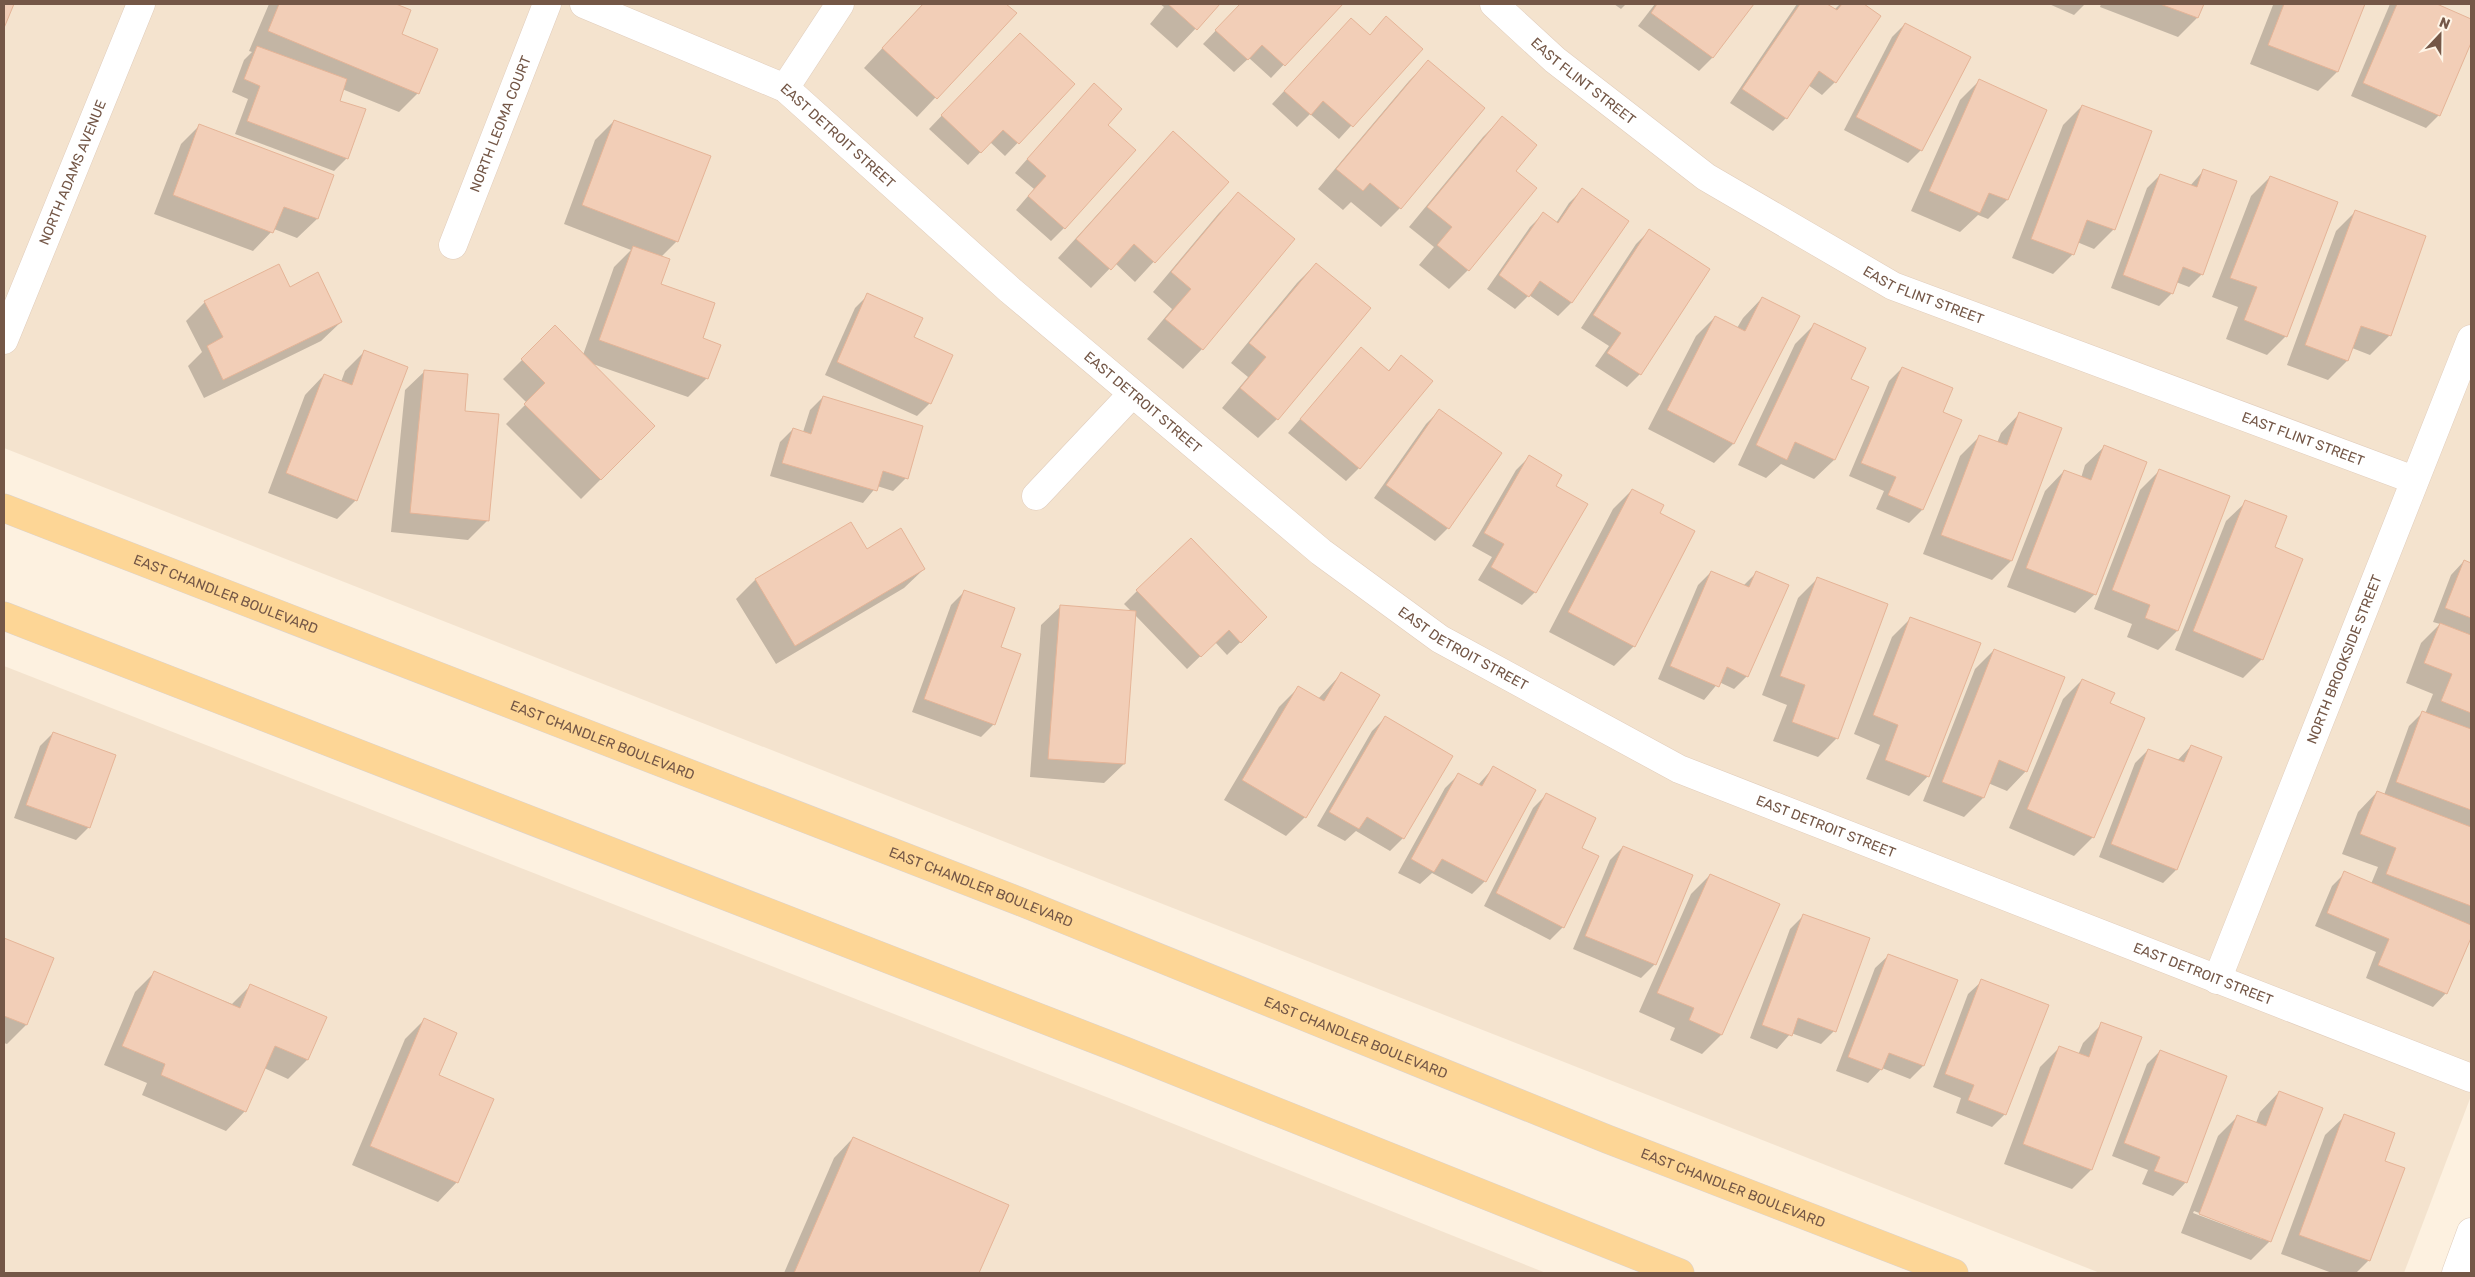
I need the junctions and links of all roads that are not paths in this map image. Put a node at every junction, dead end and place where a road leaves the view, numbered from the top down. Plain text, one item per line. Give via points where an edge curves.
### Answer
1 (141, 4) edge
2 (547, 4) edge
3 (584, 4) edge
4 (840, 4) edge
5 (1494, 4) edge
6 (785, 88) junction
7 (453, 245) dead end
8 (2471, 339) edge
9 (4, 340) edge
10 (1132, 394) junction
11 (2414, 480) junction
12 (1036, 496) dead end
13 (4, 508) edge
14 (4, 616) edge
15 (2217, 980) junction
16 (2471, 1078) edge
17 (2471, 1232) edge
18 (1680, 1273) edge
19 (1954, 1273) edge
20 (2456, 1273) edge

1 - 9 street, NORTH ADAMS AVENUE
2 - 7 street, NORTH LEOMA COURT
3 - 6 street, EAST DETROIT STREET
4 - 6 street
5 - 11 street, EAST FLINT STREET via 1555,60 1706,177 1893,286
6 - 10 street, EAST DETROIT STREET via 1010,290
8 - 11 street, NORTH BROOKSIDE STREET
10 - 12 street
10 - 15 street, EAST DETROIT STREET via 1336,564 1440,639 1557,704 1679,769
11 - 15 street, NORTH BROOKSIDE STREET
13 - 19 main road, EAST CHANDLER BOULEVARD via 1012,898 1607,1139
14 - 18 main road via 1134,1055
15 - 16 street, EAST DETROIT STREET
17 - 20 street

